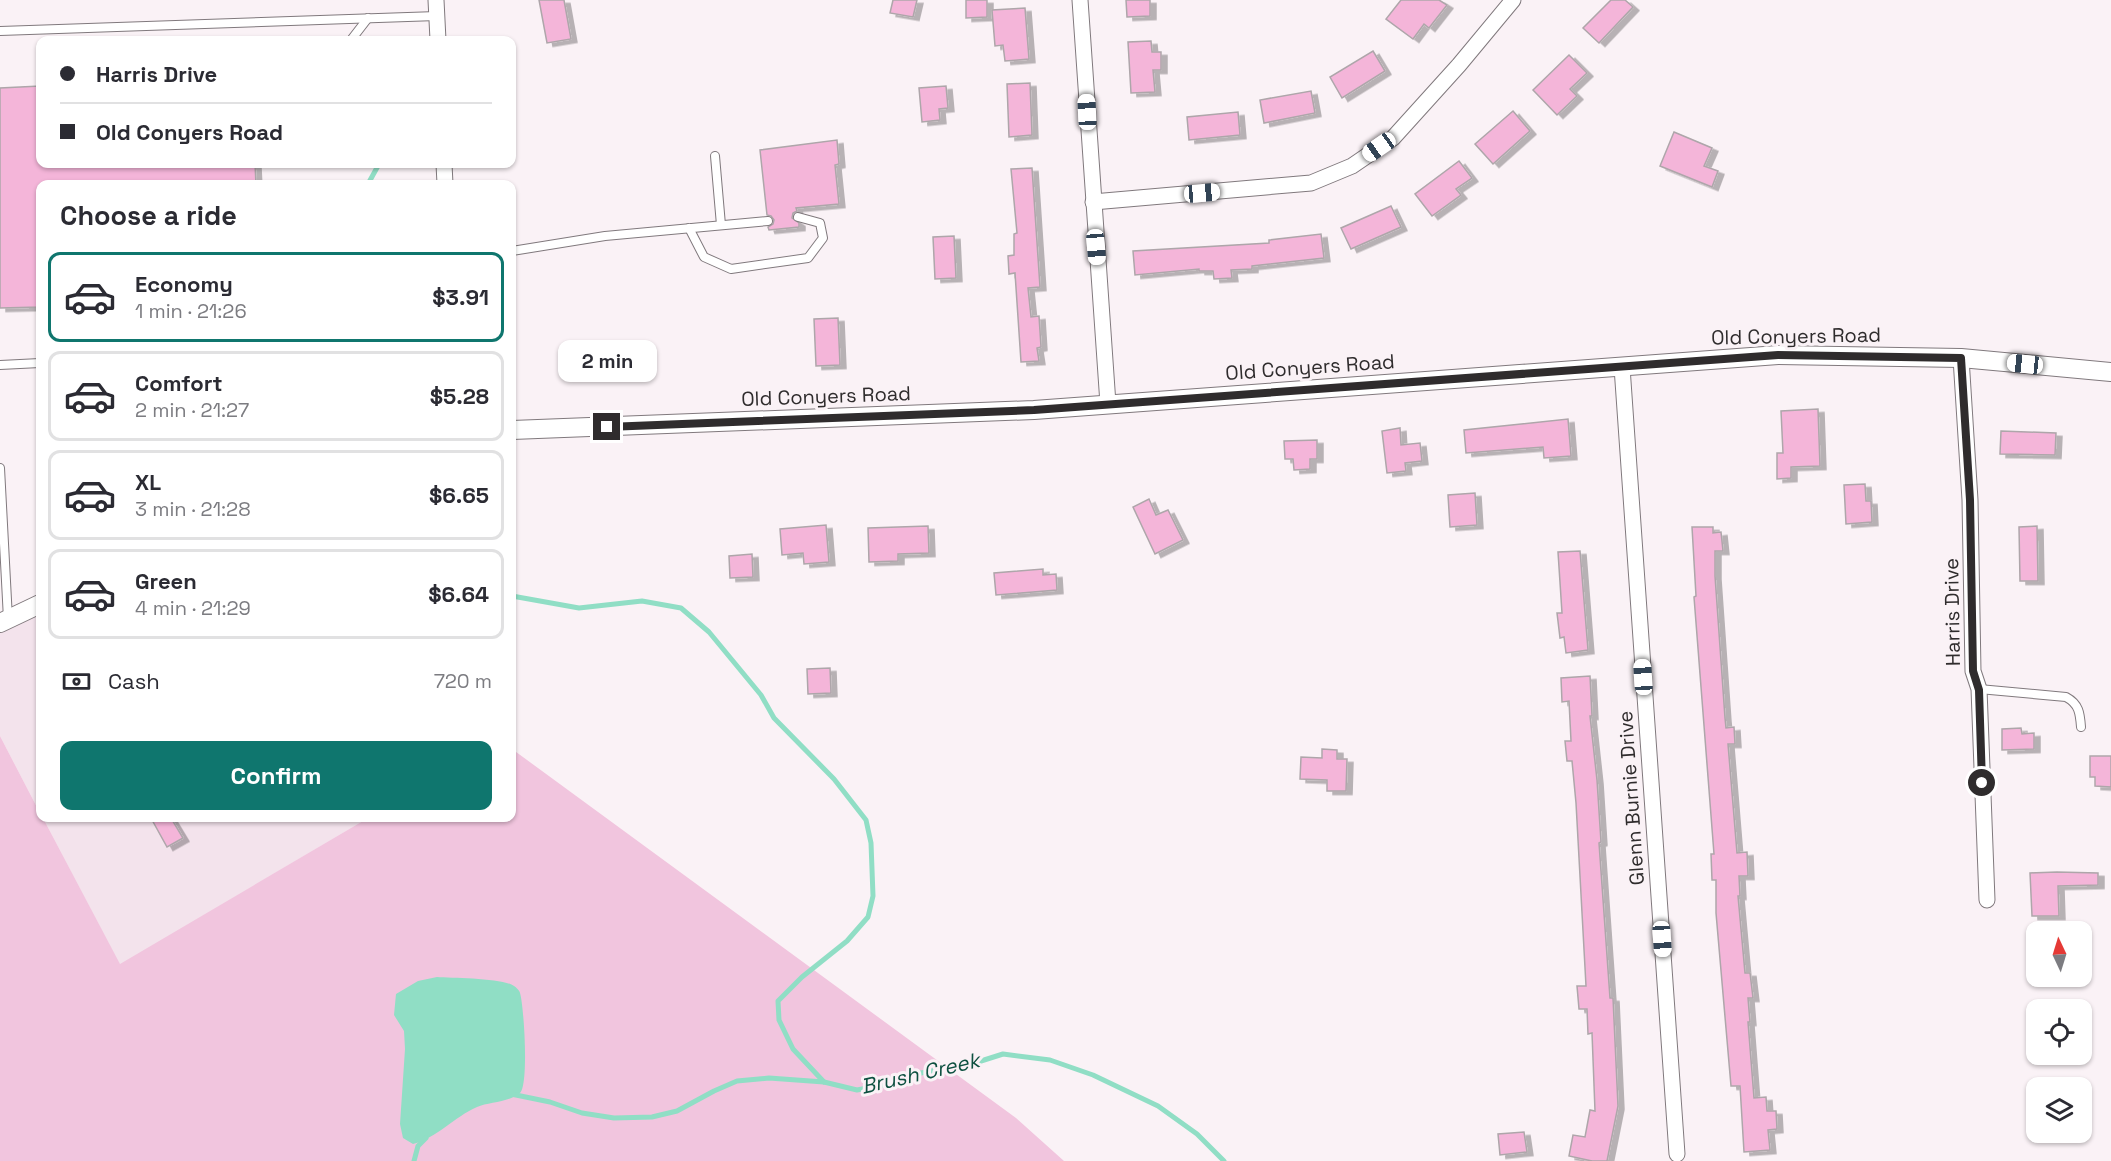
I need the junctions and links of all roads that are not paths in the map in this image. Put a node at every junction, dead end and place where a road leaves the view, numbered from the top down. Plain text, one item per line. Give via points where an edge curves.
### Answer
1 (1080, 0) edge
2 (1512, 0) edge
3 (437, 8) edge
4 (369, 18) junction
5 (0, 31) edge
6 (354, 36) edge
7 (438, 36) edge
8 (715, 156) dead end
9 (1093, 202) junction
10 (798, 217) dead end
11 (768, 221) dead end
12 (722, 225) junction
13 (689, 228) junction
14 (516, 250) edge
15 (1961, 358) junction
16 (36, 363) edge
17 (0, 365) edge
18 (1622, 367) junction
19 (2111, 372) edge
20 (1108, 404) junction
21 (516, 430) edge
22 (0, 468) edge
23 (36, 606) edge
24 (4, 621) edge
25 (1979, 690) junction
26 (2081, 727) dead end
27 (1987, 900) dead end
28 (1677, 1154) dead end

1 - 9 street
2 - 9 street via 1393,138 1352,166 1311,183
3 - 4 lane
3 - 7 street
4 - 5 lane
4 - 6 lane
8 - 12 lane
9 - 20 street
10 - 13 lane via 820,222 823,238 808,258 731,269 704,257
11 - 12 lane
12 - 13 lane
13 - 14 lane
15 - 18 street, Old Conyers Road via 1778,355
15 - 19 street, Old Conyers Road
15 - 25 street, Harris Drive via 1970,500 1973,671
16 - 17 lane
18 - 20 street, Old Conyers Road
18 - 28 street, Glenn Burnie Drive
20 - 21 street, Old Conyers Road
22 - 24 lane
23 - 24 street
25 - 26 lane via 2066,697 2080,711
25 - 27 street, Harris Drive

